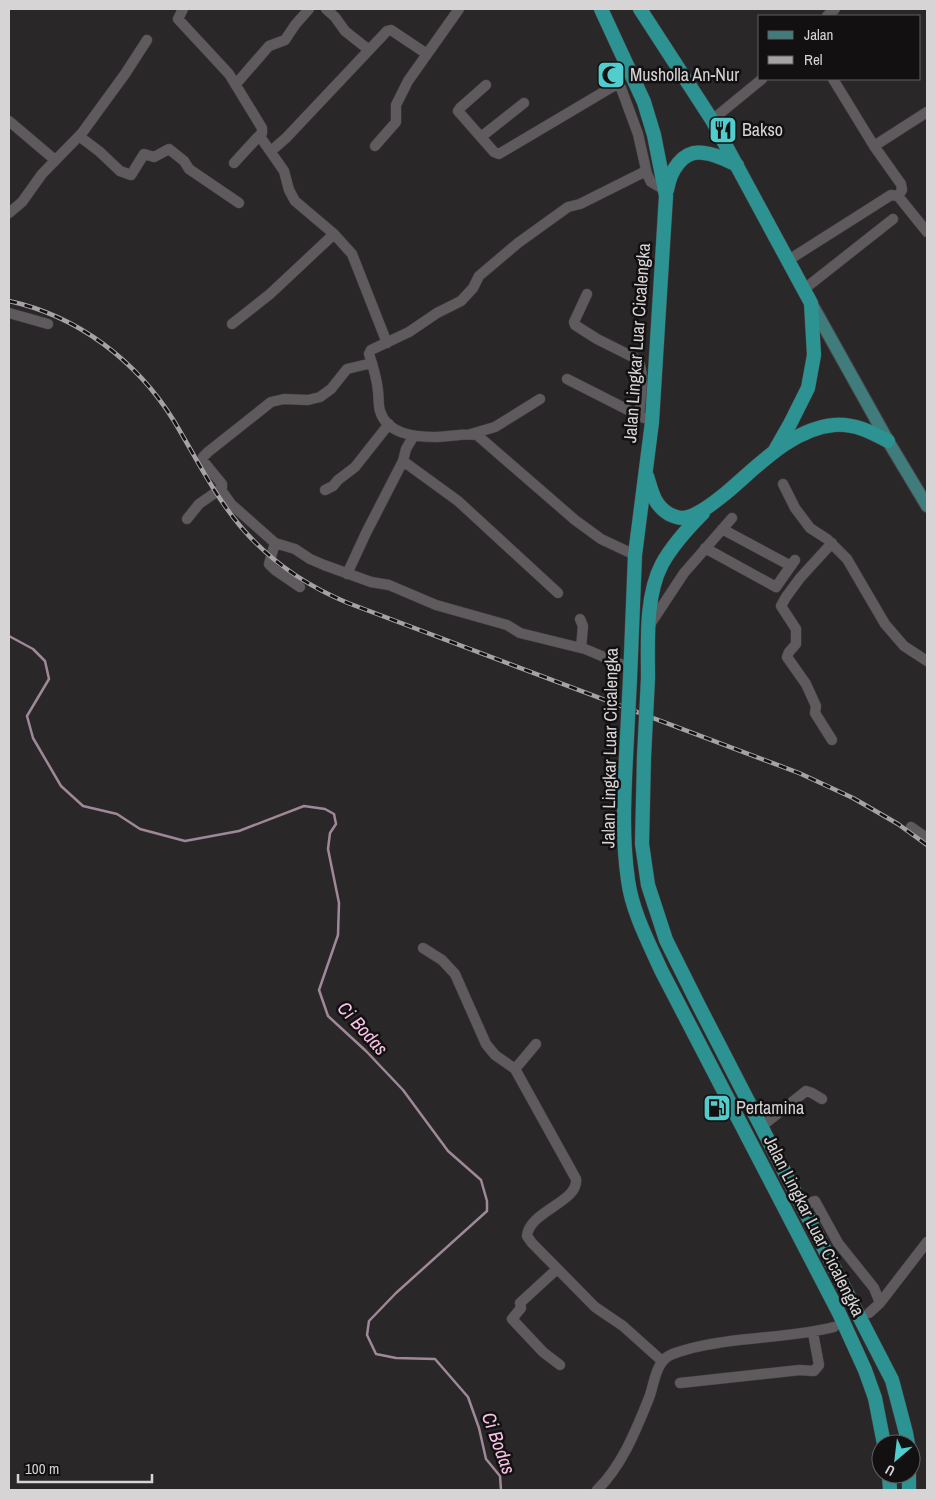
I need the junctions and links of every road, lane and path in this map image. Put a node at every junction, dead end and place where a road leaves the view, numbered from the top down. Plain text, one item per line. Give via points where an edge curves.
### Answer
1 (183, 9) edge
2 (309, 9) edge
3 (326, 9) edge
4 (601, 9) edge
5 (640, 9) edge
6 (455, 10) edge
7 (147, 40) dead end
8 (369, 50) junction
9 (427, 54) junction
10 (761, 80) edge
11 (834, 80) edge
12 (236, 84) junction
13 (486, 85) dead end
14 (524, 102) dead end
15 (927, 112) edge
16 (712, 120) junction
17 (9, 121) edge
18 (79, 136) junction
19 (481, 137) junction
20 (258, 138) junction
21 (375, 146) dead end
22 (874, 146) junction
23 (271, 151) junction
24 (55, 160) junction
25 (234, 163) dead end
26 (736, 165) junction
27 (646, 171) junction
28 (666, 193) junction
29 (898, 196) junction
30 (239, 204) dead end
31 (9, 213) edge
32 (893, 220) dead end
33 (927, 232) edge
34 (334, 234) junction
35 (787, 261) junction
36 (803, 290) junction
37 (587, 294) dead end
38 (811, 304) junction
39 (9, 314) edge
40 (48, 324) dead end
41 (232, 324) dead end
42 (387, 343) junction
43 (372, 363) junction
44 (567, 378) dead end
45 (540, 399) dead end
46 (645, 419) junction
47 (389, 424) junction
48 (471, 434) junction
49 (413, 437) junction
50 (888, 441) junction
51 (774, 452) junction
52 (403, 461) junction
53 (646, 470) junction
54 (783, 484) dead end
55 (221, 490) junction
56 (325, 490) dead end
57 (927, 506) edge
58 (709, 507) junction
59 (732, 518) dead end
60 (187, 519) dead end
61 (722, 529) junction
62 (275, 543) junction
63 (832, 543) junction
64 (705, 548) junction
65 (635, 555) junction
66 (348, 574) junction
67 (300, 587) dead end
68 (558, 593) dead end
69 (580, 619) dead end
70 (649, 627) junction
71 (580, 648) junction
72 (927, 661) edge
73 (630, 674) junction
74 (832, 740) dead end
75 (911, 826) dead end
76 (927, 838) edge
77 (423, 948) dead end
78 (536, 1044) dead end
79 (515, 1070) junction
80 (822, 1099) dead end
81 (762, 1126) junction
82 (802, 1205) junction
83 (927, 1242) edge
84 (557, 1269) junction
85 (880, 1303) junction
86 (869, 1313) dead end
87 (834, 1327) dead end
88 (813, 1333) junction
89 (662, 1361) junction
90 (560, 1365) dead end
91 (680, 1383) dead end
92 (882, 1434) edge
93 (906, 1434) edge
94 (598, 1490) edge

1 - 12 street via 178,19
2 - 12 street via 284,40 269,46
3 - 8 street via 345,31
4 - 28 highway, Jalan Lingkar Luar Cicalengka via 644,102
5 - 16 highway
6 - 9 street
7 - 18 street
8 - 9 street via 388,30
8 - 23 street
9 - 21 street via 400,94 395,110 396,122
10 - 16 street
11 - 22 street
12 - 20 street via 262,128
13 - 19 street via 458,111
14 - 19 street
15 - 22 street
16 - 26 highway
17 - 24 street
18 - 24 street
18 - 30 street via 120,171 130,175 144,154 154,157 169,149 189,168
19 - 27 street via 494,152 502,153 617,85 638,134
20 - 23 street
20 - 25 street
22 - 29 street via 901,184
23 - 34 street via 284,171 295,201
24 - 31 street via 22,202
26 - 28 highway via 702,152 688,155 676,166
26 - 35 highway
27 - 28 street via 651,182
27 - 42 street via 569,207 479,276 461,302
28 - 46 highway, Jalan Lingkar Luar Cicalengka
29 - 33 street
29 - 35 street via 887,197
32 - 36 street
34 - 41 street via 270,294
34 - 42 street via 357,263
35 - 36 highway
36 - 38 highway
37 - 46 street via 575,325 640,363
38 - 50 main road
38 - 51 highway via 814,355 808,388
39 - 40 street
42 - 43 street via 370,352
43 - 47 street via 380,412
43 - 55 street via 347,369 320,397 271,402 208,452 203,460 222,484
44 - 46 street
45 - 48 street via 495,428
46 - 53 highway, Jalan Lingkar Luar Cicalengka
47 - 49 street
47 - 56 street via 355,467
48 - 49 street
48 - 65 street via 481,438 575,520 601,539
49 - 52 street
50 - 51 highway via 865,430 834,425 799,436
50 - 57 main road
51 - 58 highway
52 - 66 street
52 - 68 street via 458,501
53 - 58 highway via 654,500 661,509 684,518
53 - 65 highway, Jalan Lingkar Luar Cicalengka
54 - 63 street via 810,528
55 - 60 street via 199,504
55 - 62 street via 231,504
58 - 70 highway, Jalan Lingkar Luar Cicalengka via 682,534 662,564 653,589
59 - 61 street
61 - 64 street
61 - 64 street via 793,563 776,587
62 - 66 street via 295,548 310,559
62 - 67 street via 269,564
63 - 72 street via 847,559 885,624 904,646
63 - 74 street via 800,578 781,606 796,629 796,644 787,657 806,684 816,706 815,713
64 - 70 street via 684,573
65 - 73 highway, Jalan Lingkar Luar Cicalengka
66 - 71 street via 389,585 436,605 507,625 520,633
69 - 71 street via 583,626
70 - 81 highway, Jalan Lingkar Luar Cicalengka, bridge via 642,844 648,885 666,940
71 - 73 street via 602,655
73 - 92 highway, Jalan Lingkar Luar Cicalengka, bridge via 624,817 628,881 636,911 661,970 842,1321 875,1398
75 - 76 street
77 - 79 street via 450,967 486,1044 494,1055
78 - 79 street
79 - 84 street via 576,1179 577,1185 572,1192 532,1223 527,1231 532,1244
80 - 81 street via 808,1091
81 - 82 highway, Jalan Lingkar Luar Cicalengka
82 - 85 street via 815,1200 838,1243 874,1288
82 - 93 highway, Jalan Lingkar Luar Cicalengka via 892,1380
83 - 85 street
84 - 89 street via 594,1307 623,1326
84 - 90 street via 520,1303 521,1308 512,1319
85 - 86 street
87 - 88 street
88 - 89 street via 734,1340 672,1353
88 - 91 street via 819,1365 814,1371
89 - 94 street via 628,1446

